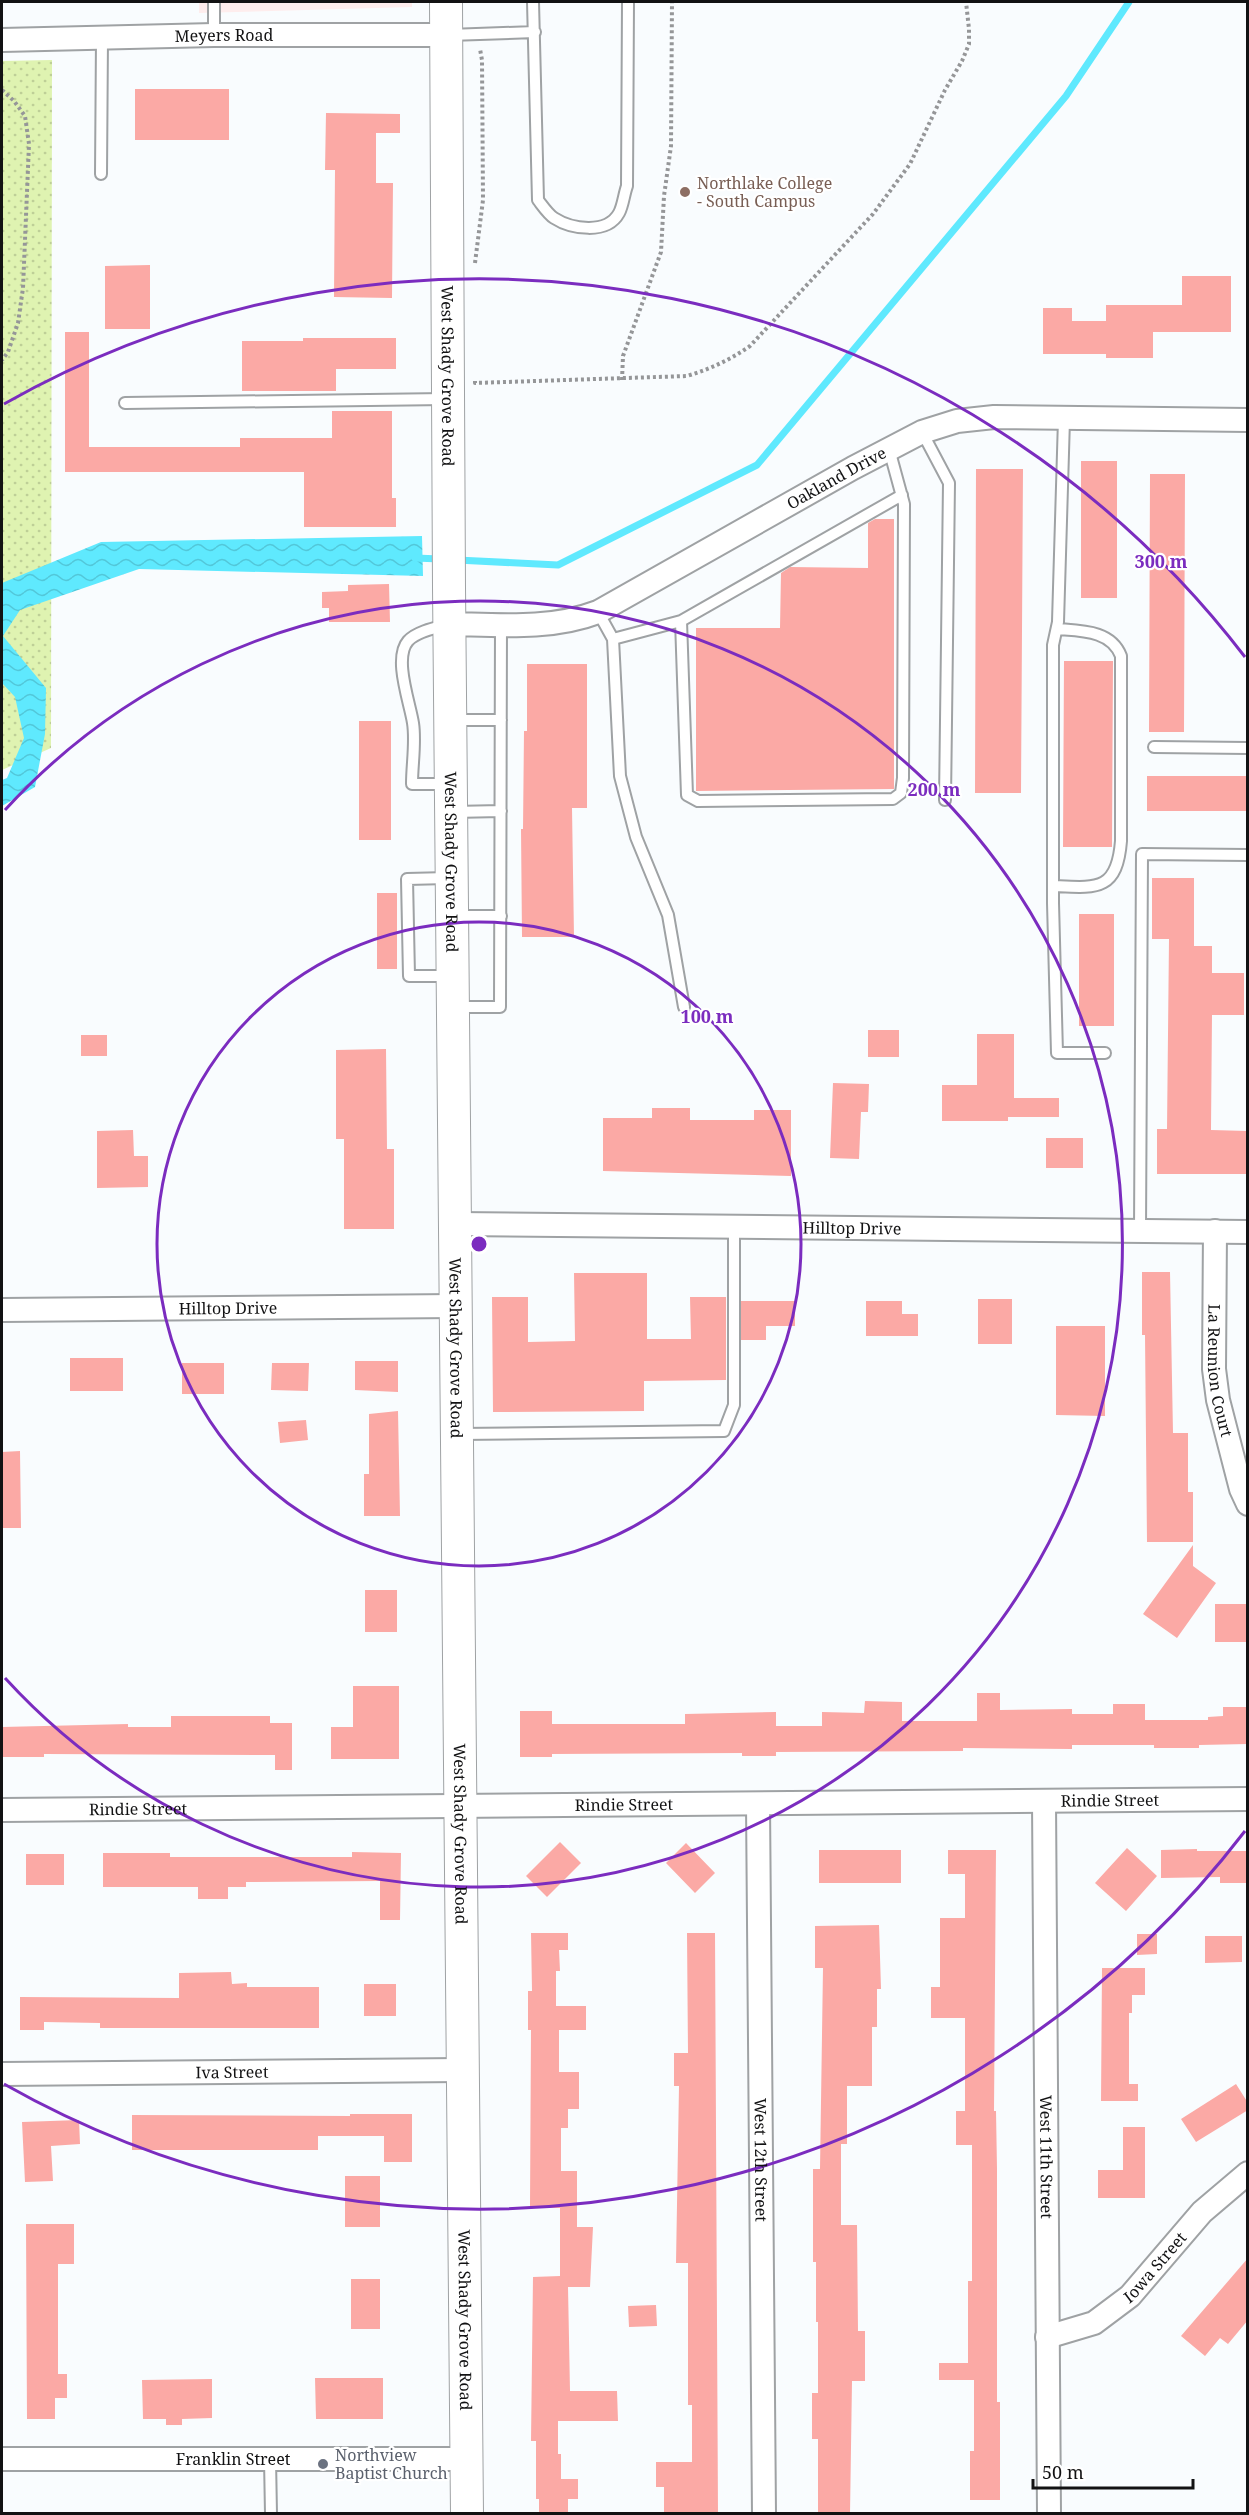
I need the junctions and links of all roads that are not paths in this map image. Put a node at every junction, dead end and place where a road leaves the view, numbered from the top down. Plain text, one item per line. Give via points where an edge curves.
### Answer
1 (214, 2) edge
2 (447, 2) edge
3 (533, 2) edge
4 (628, 2) edge
5 (535, 32) junction
6 (462, 34) junction
7 (214, 35) junction
8 (102, 38) junction
9 (2, 40) edge
10 (101, 174) dead end
11 (449, 399) junction
12 (125, 403) dead end
13 (1064, 419) junction
14 (1248, 420) edge
15 (922, 432) junction
16 (889, 449) junction
17 (902, 495) junction
18 (598, 612) junction
19 (681, 621) junction
20 (449, 624) junction
21 (501, 625) junction
22 (1057, 629) junction
23 (613, 639) junction
24 (450, 720) junction
25 (501, 720) junction
26 (1154, 747) dead end
27 (1248, 748) edge
28 (451, 798) junction
29 (945, 800) dead end
30 (501, 811) junction
31 (1248, 855) edge
32 (452, 878) junction
33 (1053, 886) junction
34 (452, 916) junction
35 (501, 916) junction
36 (453, 976) junction
37 (453, 1007) junction
38 (684, 1007) dead end
39 (1105, 1053) dead end
40 (456, 1224) junction
41 (734, 1227) junction
42 (1140, 1231) junction
43 (1215, 1231) junction
44 (1248, 1232) edge
45 (456, 1306) junction
46 (2, 1310) edge
47 (457, 1434) junction
48 (1248, 1504) edge
49 (1248, 1798) edge
50 (1044, 1801) junction
51 (758, 1804) junction
52 (459, 1805) junction
53 (2, 1810) edge
54 (462, 2070) junction
55 (2, 2074) edge
56 (1248, 2173) edge
57 (1047, 2337) junction
58 (270, 2459) junction
59 (466, 2459) junction
60 (2, 2460) edge
61 (271, 2514) edge
62 (466, 2514) edge
63 (764, 2514) edge
64 (1049, 2514) edge

1 - 7 lane
2 - 6 main road, West Shady Grove Road
3 - 5 lane
4 - 5 lane via 627,186 619,213 610,223 577,227 553,217 538,200
5 - 6 lane
6 - 7 street, Meyers Road
6 - 11 main road, West Shady Grove Road
7 - 8 street, Meyers Road
8 - 9 street, Meyers Road
8 - 10 lane
11 - 12 lane
11 - 20 main road, West Shady Grove Road
13 - 14 street, Oakland Drive
13 - 15 street, Oakland Drive via 971,419
13 - 22 lane
15 - 16 street, Oakland Drive
15 - 29 lane via 949,483
16 - 17 lane
16 - 18 street, Oakland Drive
17 - 19 lane
17 - 19 lane via 903,778 901,793 893,799 698,801 687,795
18 - 21 street, Oakland Drive via 579,620
18 - 23 lane
19 - 23 lane
20 - 21 street, Oakland Drive
20 - 24 main road, West Shady Grove Road
20 - 28 lane via 408,641 402,654 413,724 412,784
21 - 25 lane
22 - 33 lane via 1053,645
22 - 33 lane via 1108,638 1121,657 1121,841 1113,875 1101,885
23 - 38 lane via 621,776 636,837 668,915
24 - 25 lane
24 - 28 main road, West Shady Grove Road
25 - 30 lane
26 - 27 lane
28 - 30 lane
28 - 32 main road, West Shady Grove Road
30 - 35 lane
31 - 42 lane via 1142,854
32 - 34 main road, West Shady Grove Road
32 - 36 lane via 408,879 408,890 409,976
33 - 39 lane via 1057,1053
34 - 35 lane
34 - 36 main road, West Shady Grove Road
35 - 37 lane via 500,1007
36 - 37 main road, West Shady Grove Road
37 - 40 main road, West Shady Grove Road
40 - 41 street, Hilltop Drive
40 - 45 main road, West Shady Grove Road
41 - 42 street, Hilltop Drive
41 - 47 lane via 734,1405 724,1431
42 - 43 street, Hilltop Drive
43 - 44 street, Hilltop Drive
43 - 48 street, La Reunion Court via 1216,1386
45 - 46 street, Hilltop Drive
45 - 47 main road, West Shady Grove Road
47 - 52 main road, West Shady Grove Road
49 - 50 street, Rindie Street
50 - 51 street, Rindie Street
50 - 57 street, West 11th Street
51 - 52 street, Rindie Street
51 - 63 street, West 12th Street
52 - 53 street, Rindie Street
52 - 54 main road, West Shady Grove Road
54 - 55 street, Iva Street
54 - 59 main road, West Shady Grove Road
56 - 57 street, Iowa Street via 1202,2212 1130,2296 1094,2323
57 - 64 street, West 11th Street
58 - 59 street, Franklin Street
58 - 60 street, Franklin Street
58 - 61 lane
59 - 62 main road, West Shady Grove Road

